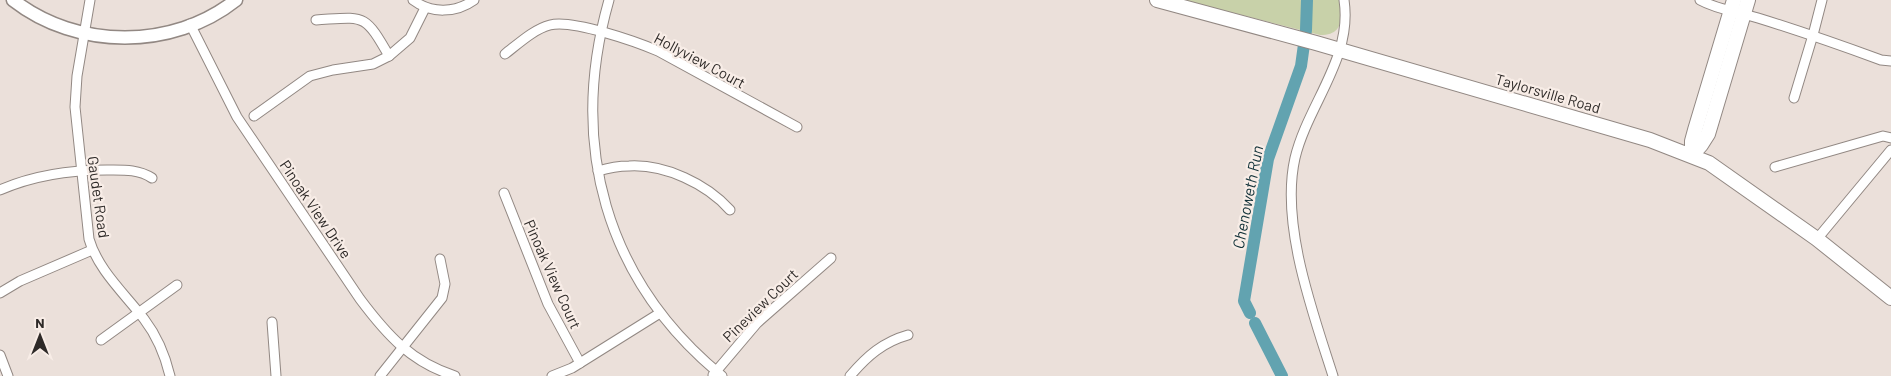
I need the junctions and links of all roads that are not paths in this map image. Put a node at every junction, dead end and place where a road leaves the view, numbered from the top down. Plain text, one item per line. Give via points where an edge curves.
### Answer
1 (13, 0) edge
2 (90, 0) edge
3 (236, 0) edge
4 (413, 0) edge
5 (474, 0) edge
6 (609, 0) edge
7 (1157, 0) edge
8 (1344, 0) edge
9 (1700, 0) edge
10 (1822, 0) edge
11 (456, 4) edge
12 (1739, 6) edge
13 (425, 8) junction
14 (316, 20) dead end
15 (190, 24) junction
16 (600, 33) junction
17 (84, 34) junction
18 (1813, 35) junction
19 (1340, 50) junction
20 (505, 54) dead end
21 (389, 56) junction
22 (1891, 61) edge
23 (1794, 98) dead end
24 (254, 116) dead end
25 (797, 127) dead end
26 (1891, 138) edge
27 (1891, 150) edge
28 (1692, 155) junction
29 (1775, 167) dead end
30 (80, 170) junction
31 (598, 171) junction
32 (152, 178) dead end
33 (0, 190) edge
34 (504, 193) dead end
35 (730, 210) dead end
36 (1817, 239) junction
37 (92, 250) junction
38 (831, 258) dead end
39 (440, 259) dead end
40 (176, 285) dead end
41 (0, 293) edge
42 (1891, 298) edge
43 (138, 312) junction
44 (660, 313) junction
45 (272, 322) dead end
46 (908, 335) dead end
47 (101, 340) dead end
48 (403, 348) junction
49 (0, 355) edge
50 (580, 364) junction
51 (717, 375) edge
52 (8, 376) edge
53 (170, 376) edge
54 (276, 376) edge
55 (380, 376) edge
56 (455, 376) edge
57 (552, 376) edge
58 (850, 376) edge
59 (1333, 376) edge

1 - 17 main road via 56,25
2 - 17 street, Gaudet Road
3 - 15 main road via 207,18
4 - 13 street
5 - 11 street via 462,8
6 - 16 street
7 - 19 main road, Taylorsville Road
8 - 19 street
9 - 12 street
10 - 18 street
11 - 13 street via 447,10
12 - 18 street
12 - 28 main road via 1708,134
13 - 21 street via 410,38
14 - 21 street via 363,20 373,29
15 - 17 main road via 153,35
15 - 48 street, Pinoak View Drive via 238,117 360,299 382,328
16 - 20 street, Hollyview Court via 567,24 550,25
16 - 25 street, Hollyview Court via 658,51
16 - 31 street via 592,92
17 - 30 street, Gaudet Road via 75,97
18 - 22 street
18 - 23 street
19 - 28 main road, Taylorsville Road
19 - 59 street via 1297,150 1292,197 1297,250
21 - 24 street via 373,64 310,76
26 - 29 street via 1883,136
27 - 36 street
28 - 36 main road, Taylorsville Road via 1709,163
30 - 32 street via 133,170
30 - 33 street via 36,177
30 - 37 street, Gaudet Road
31 - 35 street via 629,166 658,169 715,195
31 - 44 street via 606,205 622,247
34 - 50 street, Pinoak View Court via 548,304
36 - 42 main road, Taylorsville Road
37 - 41 street
37 - 43 street, Gaudet Road
38 - 51 street, Pineview Court via 757,323
39 - 48 street via 445,284 442,298
40 - 43 street
43 - 47 street
43 - 53 street, Gaudet Road via 155,336
44 - 50 street
44 - 51 street
45 - 54 street
46 - 58 street via 875,350
48 - 55 street
48 - 56 street, Pinoak View Drive via 428,365
49 - 52 street
50 - 57 street

